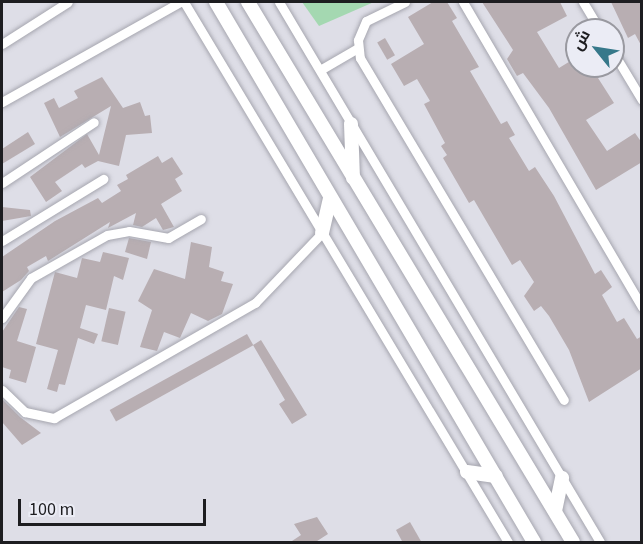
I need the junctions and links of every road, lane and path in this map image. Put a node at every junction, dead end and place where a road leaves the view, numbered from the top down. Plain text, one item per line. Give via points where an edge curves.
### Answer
1 (68, 2) edge
2 (182, 2) edge
3 (216, 2) edge
4 (248, 2) edge
5 (279, 2) edge
6 (405, 2) edge
7 (463, 2) edge
8 (583, 2) edge
9 (593, 18) edge
10 (2, 44) edge
11 (358, 48) junction
12 (320, 70) junction
13 (625, 72) edge
14 (642, 100) edge
15 (2, 102) edge
16 (94, 122) dead end
17 (351, 124) junction
18 (103, 179) dead end
19 (353, 180) junction
20 (2, 183) edge
21 (330, 198) junction
22 (201, 219) dead end
23 (322, 233) junction
24 (2, 241) edge
25 (642, 307) edge
26 (2, 318) edge
27 (2, 390) edge
28 (564, 400) dead end
29 (467, 472) junction
30 (496, 476) junction
31 (562, 478) junction
32 (555, 511) junction
33 (508, 543) edge
34 (534, 543) edge
35 (573, 543) edge
36 (600, 543) edge

1 - 10 street
2 - 15 street
2 - 23 street
3 - 21 main road
4 - 19 main road
5 - 12 street
6 - 11 street via 366,21
7 - 25 street
8 - 9 street
11 - 12 street
11 - 28 street
12 - 17 street
13 - 14 street
16 - 20 street
17 - 19 main road
17 - 31 street
18 - 24 street
19 - 32 main road
21 - 23 main road
21 - 30 main road
22 - 26 street via 168,238 129,231 107,235 32,278
23 - 27 street via 255,303 54,418 26,412
23 - 29 street
29 - 30 main road
29 - 33 street
30 - 34 main road
31 - 32 main road
31 - 36 street
32 - 35 main road

